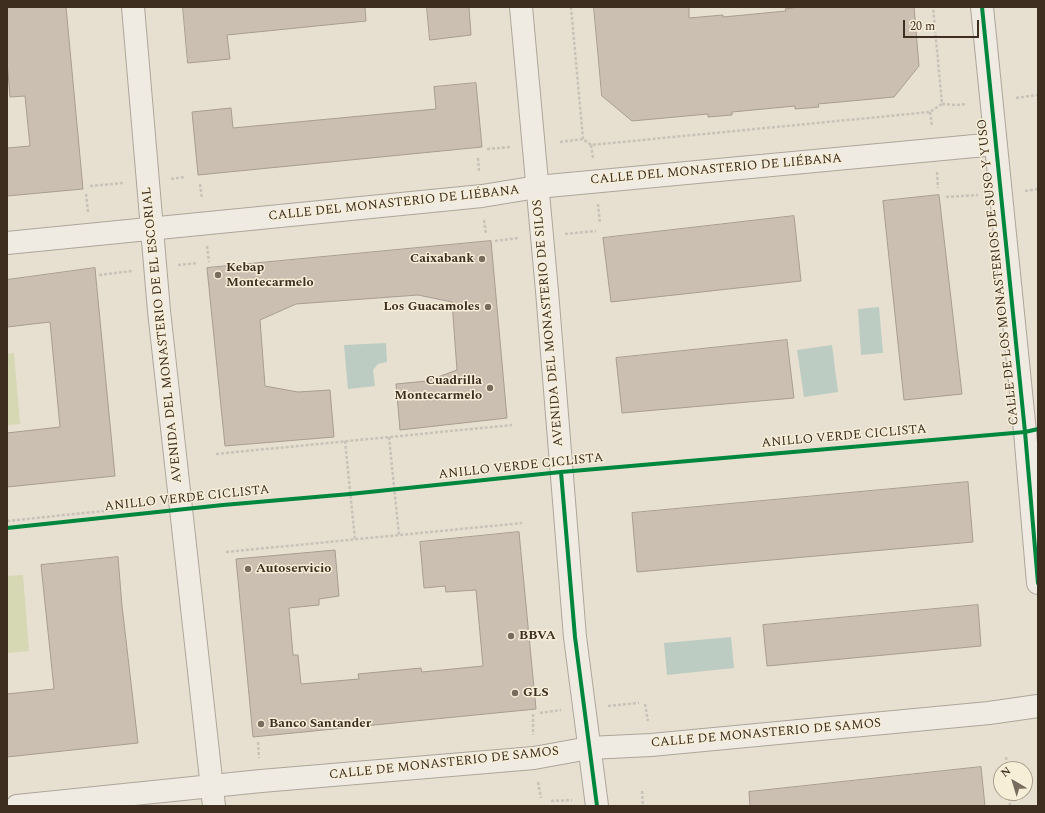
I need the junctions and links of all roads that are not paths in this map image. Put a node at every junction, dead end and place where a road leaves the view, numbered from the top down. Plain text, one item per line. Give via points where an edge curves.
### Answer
1 (133, 7) edge
2 (521, 7) edge
3 (982, 7) edge
4 (996, 144) junction
5 (537, 187) junction
6 (151, 229) junction
7 (7, 243) edge
8 (1038, 582) edge
9 (1038, 706) edge
10 (589, 748) junction
11 (213, 796) edge
12 (17, 806) edge
13 (597, 806) edge

1 - 6 street, AVENIDA DEL MONASTERIO DE EL ESCORIAL
2 - 5 street, AVENIDA DEL MONASTERIO DE SILOS
3 - 4 street, CALLE DE LOS MONASTERIOS DE SUSO Y YUSO
4 - 5 street, CALLE DEL MONASTERIO DE LIÉBANA
4 - 8 street, CALLE DE LOS MONASTERIOS DE SUSO Y YUSO
5 - 6 street, CALLE DEL MONASTERIO DE LIÉBANA via 482,196
5 - 10 street, AVENIDA DEL MONASTERIO DE SILOS via 575,637
6 - 7 street, CALLE DEL MONASTERIO DE LIÉBANA
6 - 11 street, AVENIDA DEL MONASTERIO DE EL ESCORIAL
9 - 10 street, CALLE DE MONASTERIO DE SAMOS via 982,714 651,745
10 - 11 street, CALLE DE MONASTERIO DE SAMOS via 534,758
10 - 13 street, AVENIDA DEL MONASTERIO DE SILOS
11 - 12 street, CALLE DE MONASTERIO DE SAMOS

